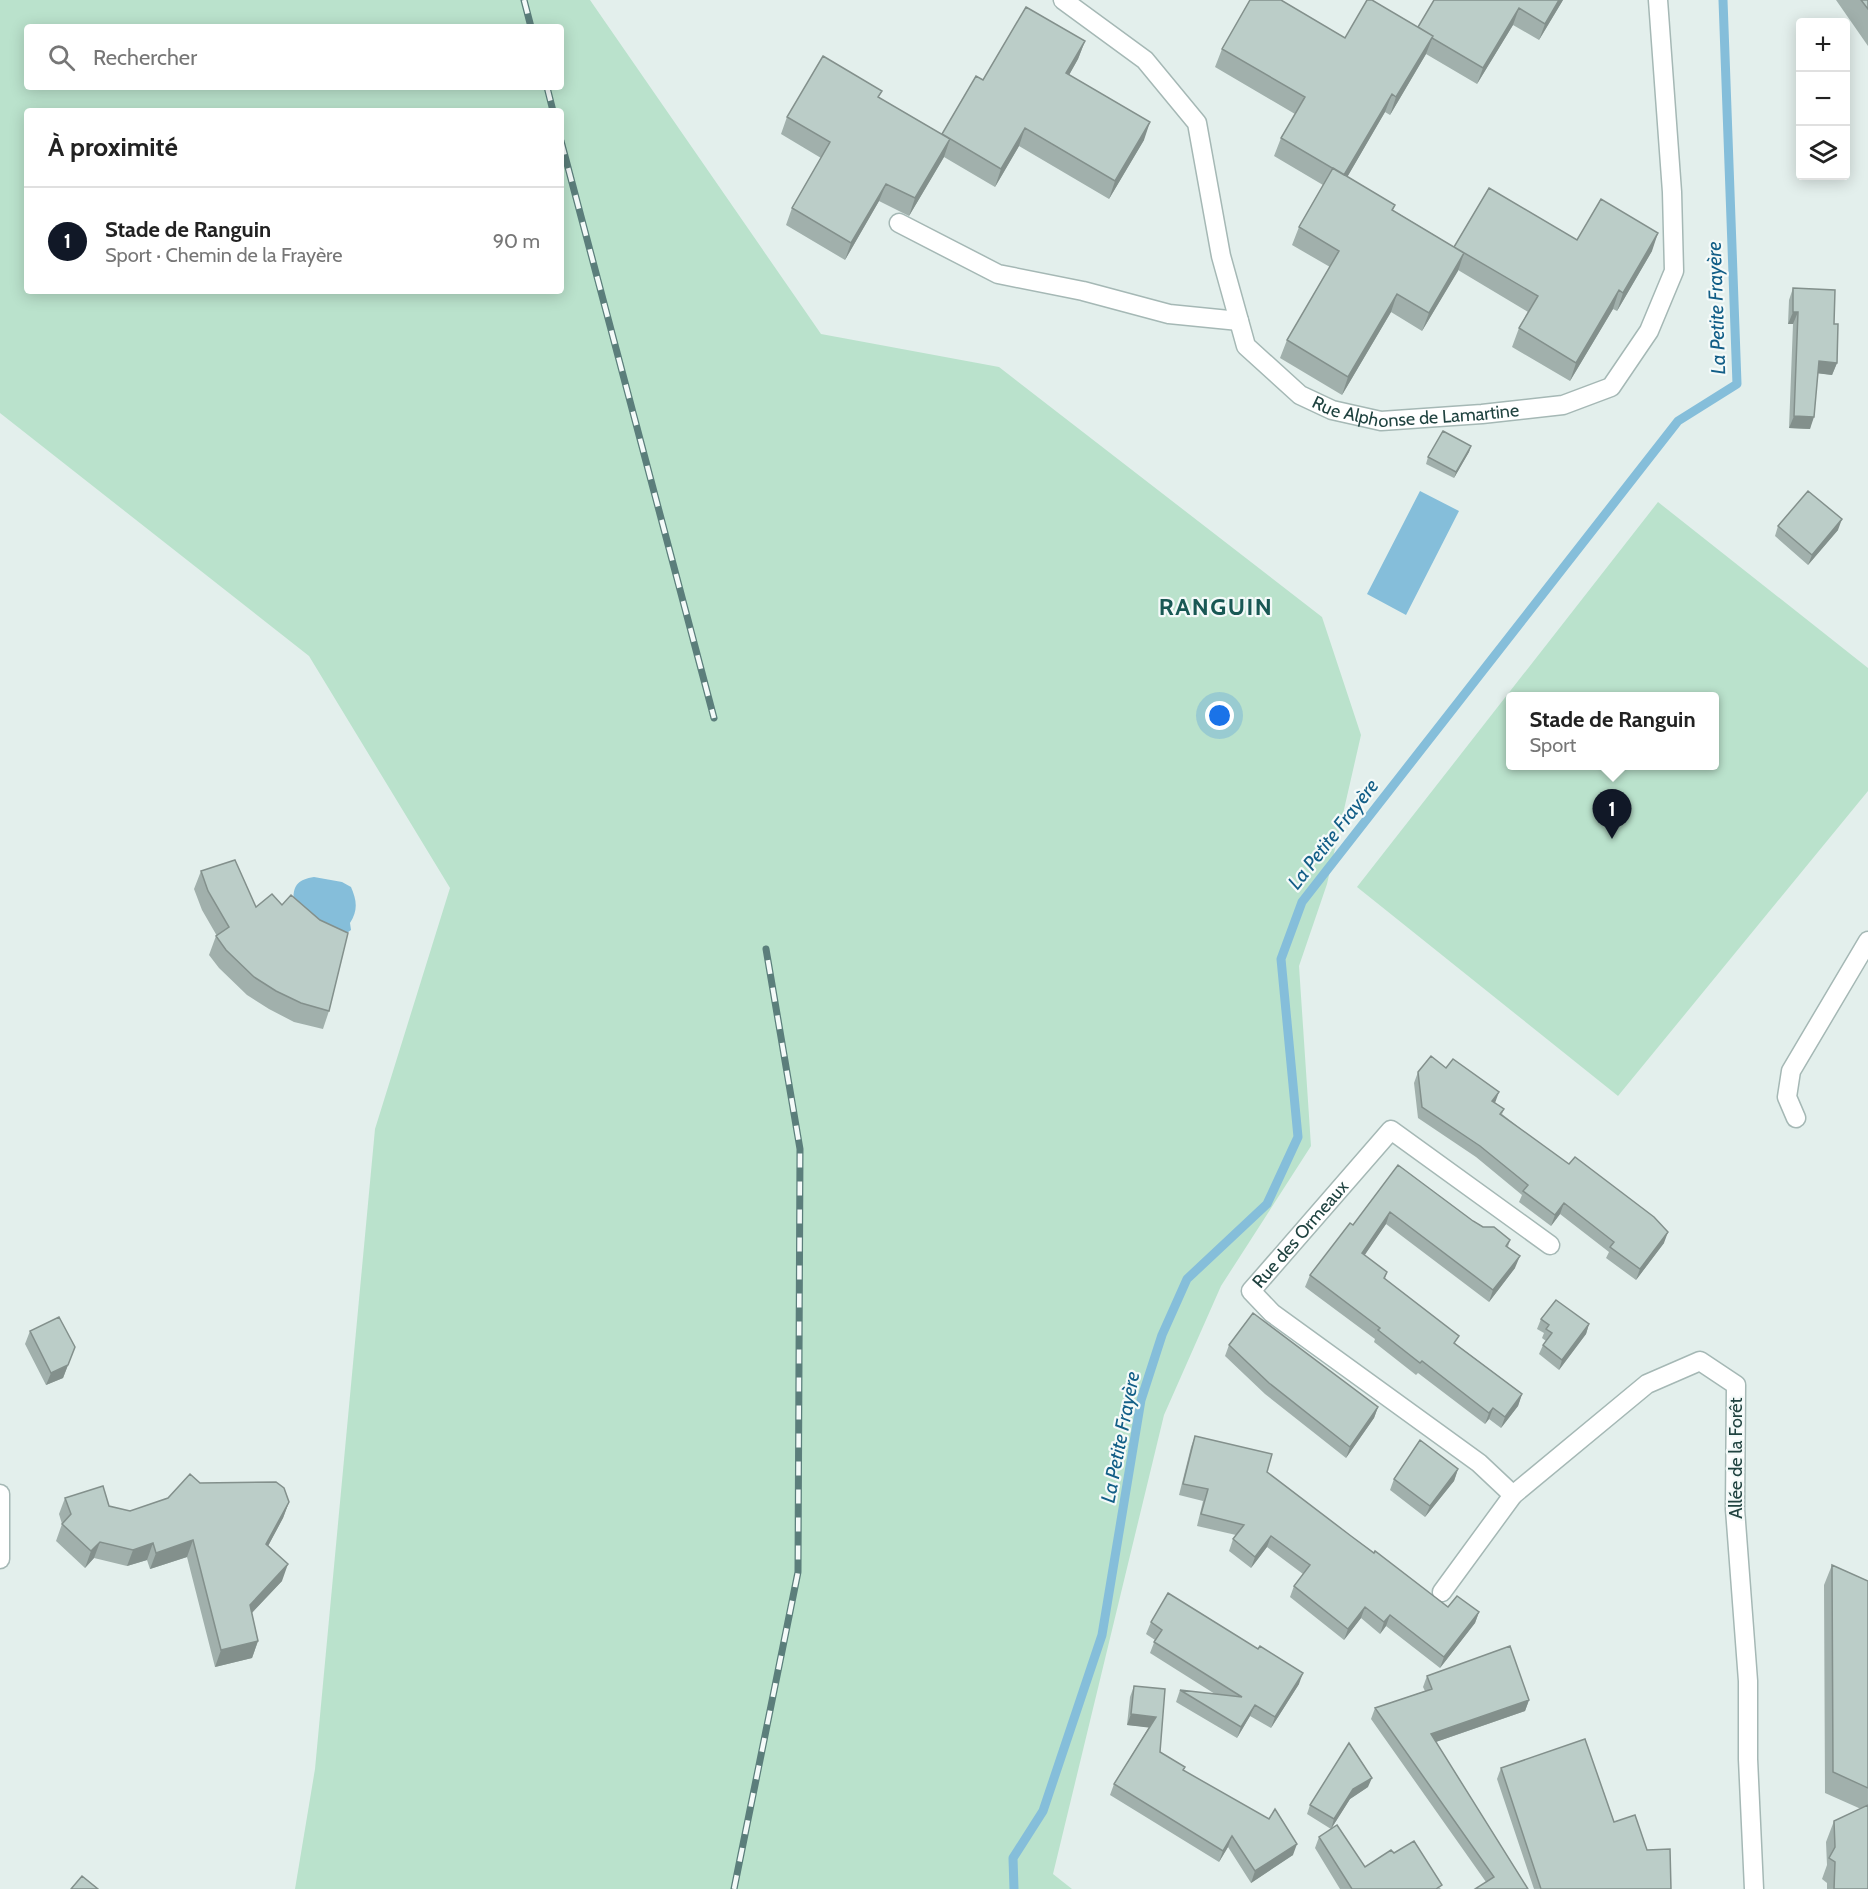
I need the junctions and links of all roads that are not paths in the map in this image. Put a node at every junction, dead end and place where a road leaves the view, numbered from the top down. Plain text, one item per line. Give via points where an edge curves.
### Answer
1 (1063, 0) edge
2 (1658, 0) edge
3 (899, 224) dead end
4 (1239, 321) junction
5 (1868, 941) edge
6 (1796, 1118) dead end
7 (1550, 1245) dead end
8 (0, 1494) edge
9 (1513, 1495) junction
10 (0, 1559) edge
11 (1442, 1592) dead end
12 (1754, 1889) edge

1 - 4 street, Rue Alphonse de Lamartine via 1145,60 1197,123 1221,256
2 - 4 street, Rue Alphonse de Lamartine via 1674,271 1649,331 1611,387 1563,405 1381,421 1332,410 1300,395 1246,346
3 - 4 street via 998,274 1169,314
5 - 6 street via 1791,1071 1787,1097
7 - 9 street, Rue des Ormeaux via 1391,1130 1251,1291 1272,1313 1479,1463
8 - 10 street
9 - 11 street, Allée de la Forêt
9 - 12 street, Allée de la Forêt via 1647,1384 1700,1361 1737,1385 1735,1509 1748,1681

